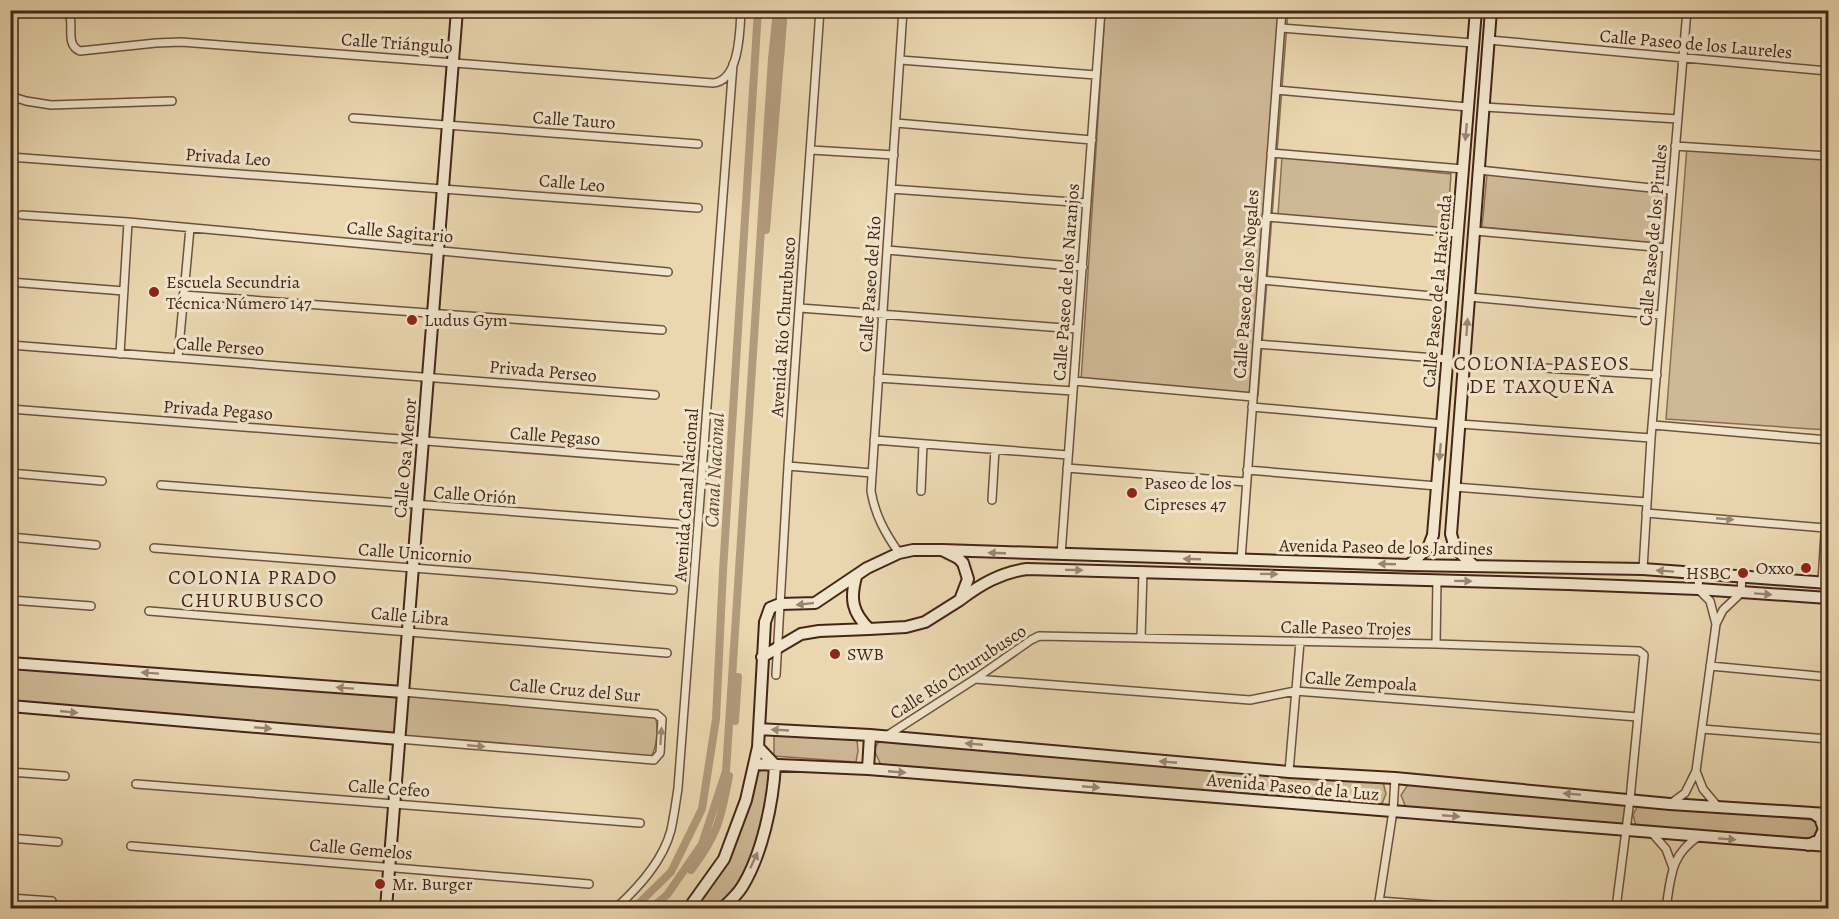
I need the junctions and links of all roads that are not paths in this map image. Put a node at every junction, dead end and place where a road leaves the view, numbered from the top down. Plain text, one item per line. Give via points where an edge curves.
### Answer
1 (35, 10) edge
2 (457, 10) edge
3 (741, 10) edge
4 (820, 10) edge
5 (903, 10) edge
6 (1076, 10) edge
7 (1282, 10) edge
8 (1476, 10) edge
9 (1491, 10) edge
10 (1687, 10) edge
11 (1817, 10) edge
12 (1101, 12) edge
13 (1828, 14) edge
14 (10, 15) edge
15 (1474, 24) junction
16 (1490, 25) junction
17 (1281, 28) junction
18 (1489, 40) junction
19 (1473, 43) junction
20 (1683, 57) junction
21 (900, 60) junction
22 (1472, 60) junction
23 (1487, 62) junction
24 (453, 63) junction
25 (733, 64) junction
26 (1828, 71) edge
27 (1096, 75) junction
28 (1276, 90) junction
29 (10, 96) edge
30 (172, 101) dead end
31 (1468, 107) junction
32 (1484, 107) junction
33 (353, 118) dead end
34 (1678, 119) junction
35 (896, 123) junction
36 (447, 125) junction
37 (1092, 140) junction
38 (698, 144) dead end
39 (1675, 146) junction
40 (811, 150) junction
41 (1271, 153) junction
42 (894, 155) junction
43 (1828, 156) edge
44 (10, 157) edge
45 (1463, 169) junction
46 (1479, 170) junction
47 (443, 188) junction
48 (891, 189) junction
49 (1671, 190) junction
50 (1087, 203) junction
51 (698, 208) dead end
52 (22, 215) dead end
53 (1266, 217) junction
54 (128, 222) junction
55 (190, 228) junction
56 (1474, 231) junction
57 (1458, 233) junction
58 (1666, 248) junction
59 (887, 250) junction
60 (438, 251) junction
61 (1083, 267) junction
62 (668, 272) dead end
63 (1262, 280) junction
64 (10, 282) edge
65 (124, 291) junction
66 (183, 295) junction
67 (1469, 297) junction
68 (1453, 298) junction
69 (800, 308) junction
70 (433, 314) junction
71 (883, 314) junction
72 (1661, 315) junction
73 (1077, 329) junction
74 (662, 330) dead end
75 (1257, 344) junction
76 (10, 345) edge
77 (120, 354) junction
78 (178, 358) junction
79 (1448, 359) junction
80 (1464, 363) junction
81 (1657, 375) junction
82 (428, 377) junction
83 (878, 378) junction
84 (1074, 381) junction
85 (1073, 391) junction
86 (655, 395) dead end
87 (1253, 397) junction
88 (1252, 407) junction
89 (1444, 408) junction
90 (10, 409) edge
91 (1461, 410) junction
92 (1443, 424) junction
93 (1460, 424) junction
94 (1653, 425) junction
95 (1651, 438) junction
96 (874, 440) junction
97 (1828, 440) edge
98 (423, 442) junction
99 (923, 444) junction
100 (995, 449) junction
101 (1068, 455) junction
102 (685, 460) dead end
103 (788, 466) junction
104 (1067, 468) junction
105 (1247, 470) junction
106 (10, 473) edge
107 (872, 473) junction
108 (102, 481) dead end
109 (1246, 482) junction
110 (161, 485) dead end
111 (1437, 486) junction
112 (1828, 486) edge
113 (1454, 487) junction
114 (921, 491) dead end
115 (992, 500) dead end
116 (1647, 502) junction
117 (417, 506) junction
118 (1646, 513) junction
119 (1827, 517) edge
120 (679, 524) dead end
121 (1825, 528) junction
122 (1451, 534) junction
123 (1433, 535) junction
124 (10, 537) edge
125 (96, 545) dead end
126 (154, 548) dead end
127 (942, 550) junction
128 (899, 553) junction
129 (1061, 555) junction
130 (1241, 560) junction
131 (1318, 561) junction
132 (1352, 563) junction
133 (1409, 565) junction
134 (1473, 565) junction
135 (1538, 566) junction
136 (1569, 567) junction
137 (412, 568) junction
138 (1643, 569) junction
139 (1143, 571) junction
140 (1699, 573) junction
141 (1317, 576) junction
142 (1742, 576) junction
143 (856, 577) junction
144 (1351, 577) junction
145 (1437, 580) junction
146 (1537, 582) junction
147 (1826, 582) edge
148 (1568, 584) junction
149 (1698, 589) junction
150 (673, 590) dead end
151 (1741, 593) junction
152 (1828, 598) edge
153 (10, 600) edge
154 (960, 600) junction
155 (780, 604) junction
156 (91, 606) dead end
157 (149, 610) dead end
158 (1716, 624) junction
159 (869, 629) junction
160 (408, 630) junction
161 (1048, 635) joint
162 (1141, 638) junction
163 (1300, 642) junction
164 (1436, 644) junction
165 (778, 647) junction
166 (668, 653) dead end
167 (762, 657) junction
168 (10, 663) edge
169 (1710, 666) junction
170 (777, 675) dead end
171 (1828, 677) edge
172 (975, 679) junction
173 (1295, 690) junction
174 (403, 692) junction
175 (10, 706) edge
176 (1638, 717) junction
177 (759, 729) junction
178 (1702, 729) junction
179 (870, 735) junction
180 (886, 737) junction
181 (399, 739) junction
182 (1828, 739) edge
183 (758, 747) junction
184 (754, 764) junction
185 (775, 765) junction
186 (868, 770) junction
187 (1696, 771) junction
188 (10, 772) edge
189 (1289, 772) junction
190 (65, 776) dead end
191 (1395, 778) junction
192 (136, 784) dead end
193 (1630, 799) junction
194 (394, 803) junction
195 (1670, 804) junction
196 (1719, 808) junction
197 (1393, 811) junction
198 (1810, 813) junction
199 (1828, 814) edge
200 (639, 823) dead end
201 (1626, 831) junction
202 (1652, 832) junction
203 (1698, 837) junction
204 (10, 838) edge
205 (58, 842) dead end
206 (1808, 845) junction
207 (131, 846) dead end
208 (1828, 846) edge
209 (390, 867) junction
210 (1673, 868) junction
211 (589, 884) dead end
212 (10, 898) edge
213 (52, 901) dead end
214 (1379, 905) edge
215 (127, 906) dead end
216 (157, 909) edge
217 (386, 909) edge
218 (616, 909) edge
219 (689, 909) edge
220 (723, 909) edge
221 (1475, 909) edge
222 (1616, 909) edge
223 (1666, 909) edge

1 - 14 street
1 - 24 street, Calle Triángulo via 70,16 71,44 80,51 182,42
2 - 24 street, Calle Osa Menor
3 - 25 street, Avenida Canal Nacional via 739,46
4 - 40 street, Avenida Río Churubusco
5 - 21 street, Calle Paseo del Río
6 - 12 street
7 - 17 street, Calle Paseo de los Nogales
8 - 15 street, Calle Paseo de la Hacienda
9 - 16 street, Calle Paseo de la Hacienda
10 - 20 street, Calle Paseo de los Pirules
11 - 13 street
12 - 27 street, Calle Paseo de los Naranjos
15 - 16 street
15 - 19 street, Calle Paseo de la Hacienda
16 - 18 street, Calle Paseo de la Hacienda
17 - 19 street
17 - 28 street, Calle Paseo de los Nogales
18 - 20 street, Calle Paseo de los Laureles
18 - 23 street, Calle Paseo de la Hacienda
19 - 22 street, Calle Paseo de la Hacienda
20 - 26 street, Calle Paseo de los Laureles
20 - 34 street, Calle Paseo de los Pirules
21 - 27 street
21 - 35 street, Calle Paseo del Río
22 - 23 street
22 - 31 street, Calle Paseo de la Hacienda
23 - 32 street, Calle Paseo de la Hacienda
24 - 25 street, Calle Triángulo via 719,82
24 - 36 street, Calle Osa Menor
25 - 218 street, Avenida Canal Nacional via 678,788 671,832 656,865
27 - 37 street, Calle Paseo de los Naranjos
28 - 31 street
28 - 41 street, Calle Paseo de los Nogales
29 - 30 street via 51,105
31 -> 45 street, Calle Paseo de la Hacienda
32 - 34 street
32 - 46 street, Calle Paseo de la Hacienda
33 - 36 street, Calle Tauro
34 - 39 street, Calle Paseo de los Pirules
35 - 37 street
35 - 42 street, Calle Paseo del Río
36 - 38 street, Calle Tauro
36 - 47 street, Calle Osa Menor
37 - 50 street, Calle Paseo de los Naranjos
39 - 43 street
39 - 49 street, Calle Paseo de los Pirules
40 - 42 street
40 - 69 street, Avenida Río Churubusco
41 - 45 street
41 - 53 street, Calle Paseo de los Nogales
42 - 48 street, Calle Paseo del Río
44 - 47 street, Privada Leo
45 - 57 street, Calle Paseo de la Hacienda
46 - 49 street
46 - 56 street, Calle Paseo de la Hacienda
47 - 51 street, Calle Leo
47 - 60 street, Calle Osa Menor
48 - 50 street
48 - 59 street, Calle Paseo del Río
49 - 58 street, Calle Paseo de los Pirules
50 - 61 street, Calle Paseo de los Naranjos
52 - 54 street, Calle Sagitario
53 - 57 street
53 - 63 street, Calle Paseo de los Nogales
54 - 55 street, Calle Sagitario
54 - 65 street
55 - 60 street, Calle Sagitario
55 - 66 street
56 - 58 street
56 - 67 street, Calle Paseo de la Hacienda
57 - 68 street, Calle Paseo de la Hacienda
58 - 72 street, Calle Paseo de los Pirules
59 - 61 street
59 - 71 street, Calle Paseo del Río
60 - 62 street, Calle Sagitario
60 - 70 street, Calle Osa Menor
61 - 73 street, Calle Paseo de los Naranjos
63 - 68 street
63 - 75 street, Calle Paseo de los Nogales
64 - 65 street
65 - 77 street
66 - 70 street
66 - 78 street
67 - 72 street
80 -> 67 street, Calle Paseo de la Hacienda
68 - 79 street, Calle Paseo de la Hacienda
69 - 71 street
69 - 103 street, Avenida Río Churubusco
70 - 74 street
70 - 82 street, Calle Osa Menor
71 - 73 street
71 - 83 street, Calle Paseo del Río
72 - 81 street, Calle Paseo de los Pirules
73 - 84 street, Calle Paseo de los Naranjos
75 - 79 street
75 - 87 street, Calle Paseo de los Nogales
76 - 77 street, Calle Perseo
77 - 78 street, Calle Perseo
78 - 82 street, Calle Perseo
79 - 89 street, Calle Paseo de la Hacienda
80 - 81 street
80 - 91 street, Calle Paseo de la Hacienda
81 - 94 street, Calle Paseo de los Pirules
82 - 86 street, Privada Perseo
82 - 98 street, Calle Osa Menor
83 - 85 street
83 - 96 street, Calle Paseo del Río
84 - 85 street, Calle Paseo de los Naranjos
84 - 87 street
85 - 101 street, Calle Paseo de los Naranjos
87 - 88 street, Calle Paseo de los Nogales
88 - 92 street
88 - 105 street, Calle Paseo de los Nogales
89 - 91 street
89 - 92 street, Calle Paseo de la Hacienda
90 - 98 street, Privada Pegaso
91 - 93 street, Calle Paseo de la Hacienda
92 -> 111 street, Calle Paseo de la Hacienda
93 - 95 street
93 - 113 street, Calle Paseo de la Hacienda
94 - 95 street, Calle Paseo de los Pirules
94 - 97 street
95 - 116 street, Calle Paseo de los Pirules
96 - 99 street
96 - 107 street, Calle Paseo del Río
98 - 102 street, Calle Pegaso
98 - 117 street, Calle Osa Menor
99 - 100 street
99 - 114 street
100 - 101 street
100 - 115 street
101 - 104 street, Calle Paseo de los Naranjos
103 - 107 street
103 - 155 street, Avenida Río Churubusco
104 - 109 street
104 - 129 street, Calle Paseo de los Naranjos
105 - 109 street, Calle Paseo de los Nogales
105 - 111 street
106 - 108 street
107 - 128 street, Calle Paseo del Río via 874,507
109 - 130 street, Calle Paseo de los Nogales
110 - 117 street, Calle Orión
111 - 123 street, Calle Paseo de la Hacienda
112 - 119 street
113 - 116 street
113 - 122 street, Calle Paseo de la Hacienda
116 - 118 street, Calle Paseo de los Pirules
117 - 120 street, Calle Orión
117 - 137 street, Calle Osa Menor
118 -> 121 street
118 - 138 street, Calle Paseo de los Pirules
119 - 121 street
121 - 147 street
122 - 123 street via 1446,542
122 - 134 street via 1455,548
123 - 133 street via 1428,548
124 - 125 street
126 - 137 street, Calle Unicornio
127 - 128 street
129 -> 127 street, Avenida Paseo de los Jardines
127 - 154 street via 958,558 967,571
128 - 143 street
130 -> 129 street, Avenida Paseo de los Jardines
130 - 131 street, Avenida Paseo de los Jardines
131 - 132 street, Avenida Paseo de los Jardines
131 - 141 street
133 -> 132 street, Avenida Paseo de los Jardines
132 - 144 street
133 - 134 street, Avenida Paseo de los Jardines
134 - 135 street, Avenida Paseo de los Jardines
135 - 136 street, Avenida Paseo de los Jardines
135 - 146 street
136 - 138 street, Avenida Paseo de los Jardines
136 - 148 street
137 - 150 street, Calle Unicornio
137 - 160 street, Calle Osa Menor
140 -> 138 street, Avenida Paseo de los Jardines
139 -> 141 street, Avenida Paseo de los Jardines
154 -> 139 street, Avenida Paseo de los Jardines via 982,584 1012,571
139 - 162 street
140 - 142 street, Avenida Paseo de los Jardines
140 - 149 street
141 - 144 street, Avenida Paseo de los Jardines
142 - 147 street, Avenida Paseo de los Jardines
142 - 151 street
143 -> 155 street via 815,603
143 - 159 street via 853,603 858,619
144 - 145 street, Avenida Paseo de los Jardines
145 -> 146 street, Avenida Paseo de los Jardines
145 - 164 street
146 - 148 street, Avenida Paseo de los Jardines
148 - 149 street, Avenida Paseo de los Jardines
149 - 151 street, Avenida Paseo de los Jardines
149 - 158 street via 1710,601
151 -> 152 street, Avenida Paseo de los Jardines
151 - 158 street via 1723,610
153 - 156 street
154 - 159 street via 925,622
155 - 165 street, Avenida Río Churubusco
155 - 167 street via 766,614
157 - 160 street, Calle Libra
158 - 169 street
159 - 165 street via 801,634
160 - 166 street, Calle Libra
160 - 174 street, Calle Osa Menor
161 - 162 street, Calle Paseo Trojes
161 - 172 street, Calle Río Churubusco via 1031,640
162 - 163 street, Calle Paseo Trojes
163 - 164 street, Calle Paseo Trojes
163 - 173 street
164 - 176 street, Calle Paseo Trojes via 1643,653
165 - 167 street
165 - 170 street, Avenida Río Churubusco
167 - 177 street
174 -> 168 street, Calle Cruz del Sur
169 - 171 street
169 - 178 street
172 - 173 street, Calle Zempoala via 1250,700
172 - 180 street, Calle Río Churubusco
173 - 176 street, Calle Zempoala
173 - 189 street
174 - 181 street, Calle Osa Menor
181 -> 174 street, Calle Cruz del Sur via 654,760 660,753 662,719 656,714
175 -> 181 street, Calle Cruz del Sur
176 - 193 street
179 -> 177 street, Avenida Paseo de la Luz
177 - 183 street
178 - 182 street
178 - 187 street
179 - 180 street, Avenida Paseo de la Luz
179 - 186 street
189 -> 180 street, Avenida Paseo de la Luz
181 - 194 street, Calle Osa Menor
183 - 184 street
183 - 185 street
184 - 185 street, Avenida Paseo de la Luz
184 - 219 street via 724,859
185 - 186 street, Avenida Paseo de la Luz
220 -> 185 street via 742,887 758,851
186 -> 197 street, Avenida Paseo de la Luz
187 - 195 street via 1685,793
187 - 196 street via 1703,789
188 - 190 street
189 - 191 street, Avenida Paseo de la Luz
193 -> 191 street, Avenida Paseo de la Luz
191 - 197 street
192 - 194 street, Calle Cefeo
193 - 195 street, Avenida Paseo de la Luz
193 - 201 street
194 - 200 street, Calle Cefeo
194 - 209 street, Calle Osa Menor
195 - 196 street, Avenida Paseo de la Luz
196 - 198 street, Avenida Paseo de la Luz
197 -> 201 street, Avenida Paseo de la Luz
197 - 214 street
198 - 199 street, Avenida Paseo de la Luz
198 - 206 street via 1820,818 1824,829 1819,840
201 - 202 street, Avenida Paseo de la Luz
201 - 222 street
202 - 203 street, Avenida Paseo de la Luz
202 - 210 street via 1666,849
203 -> 206 street, Avenida Paseo de la Luz
203 - 210 street via 1681,851
204 - 205 street
206 - 208 street, Avenida Paseo de la Luz
207 - 209 street, Calle Gemelos
209 - 211 street, Calle Gemelos
209 - 217 street, Calle Osa Menor
210 - 223 street
212 - 213 street
214 - 221 street
215 - 216 street

